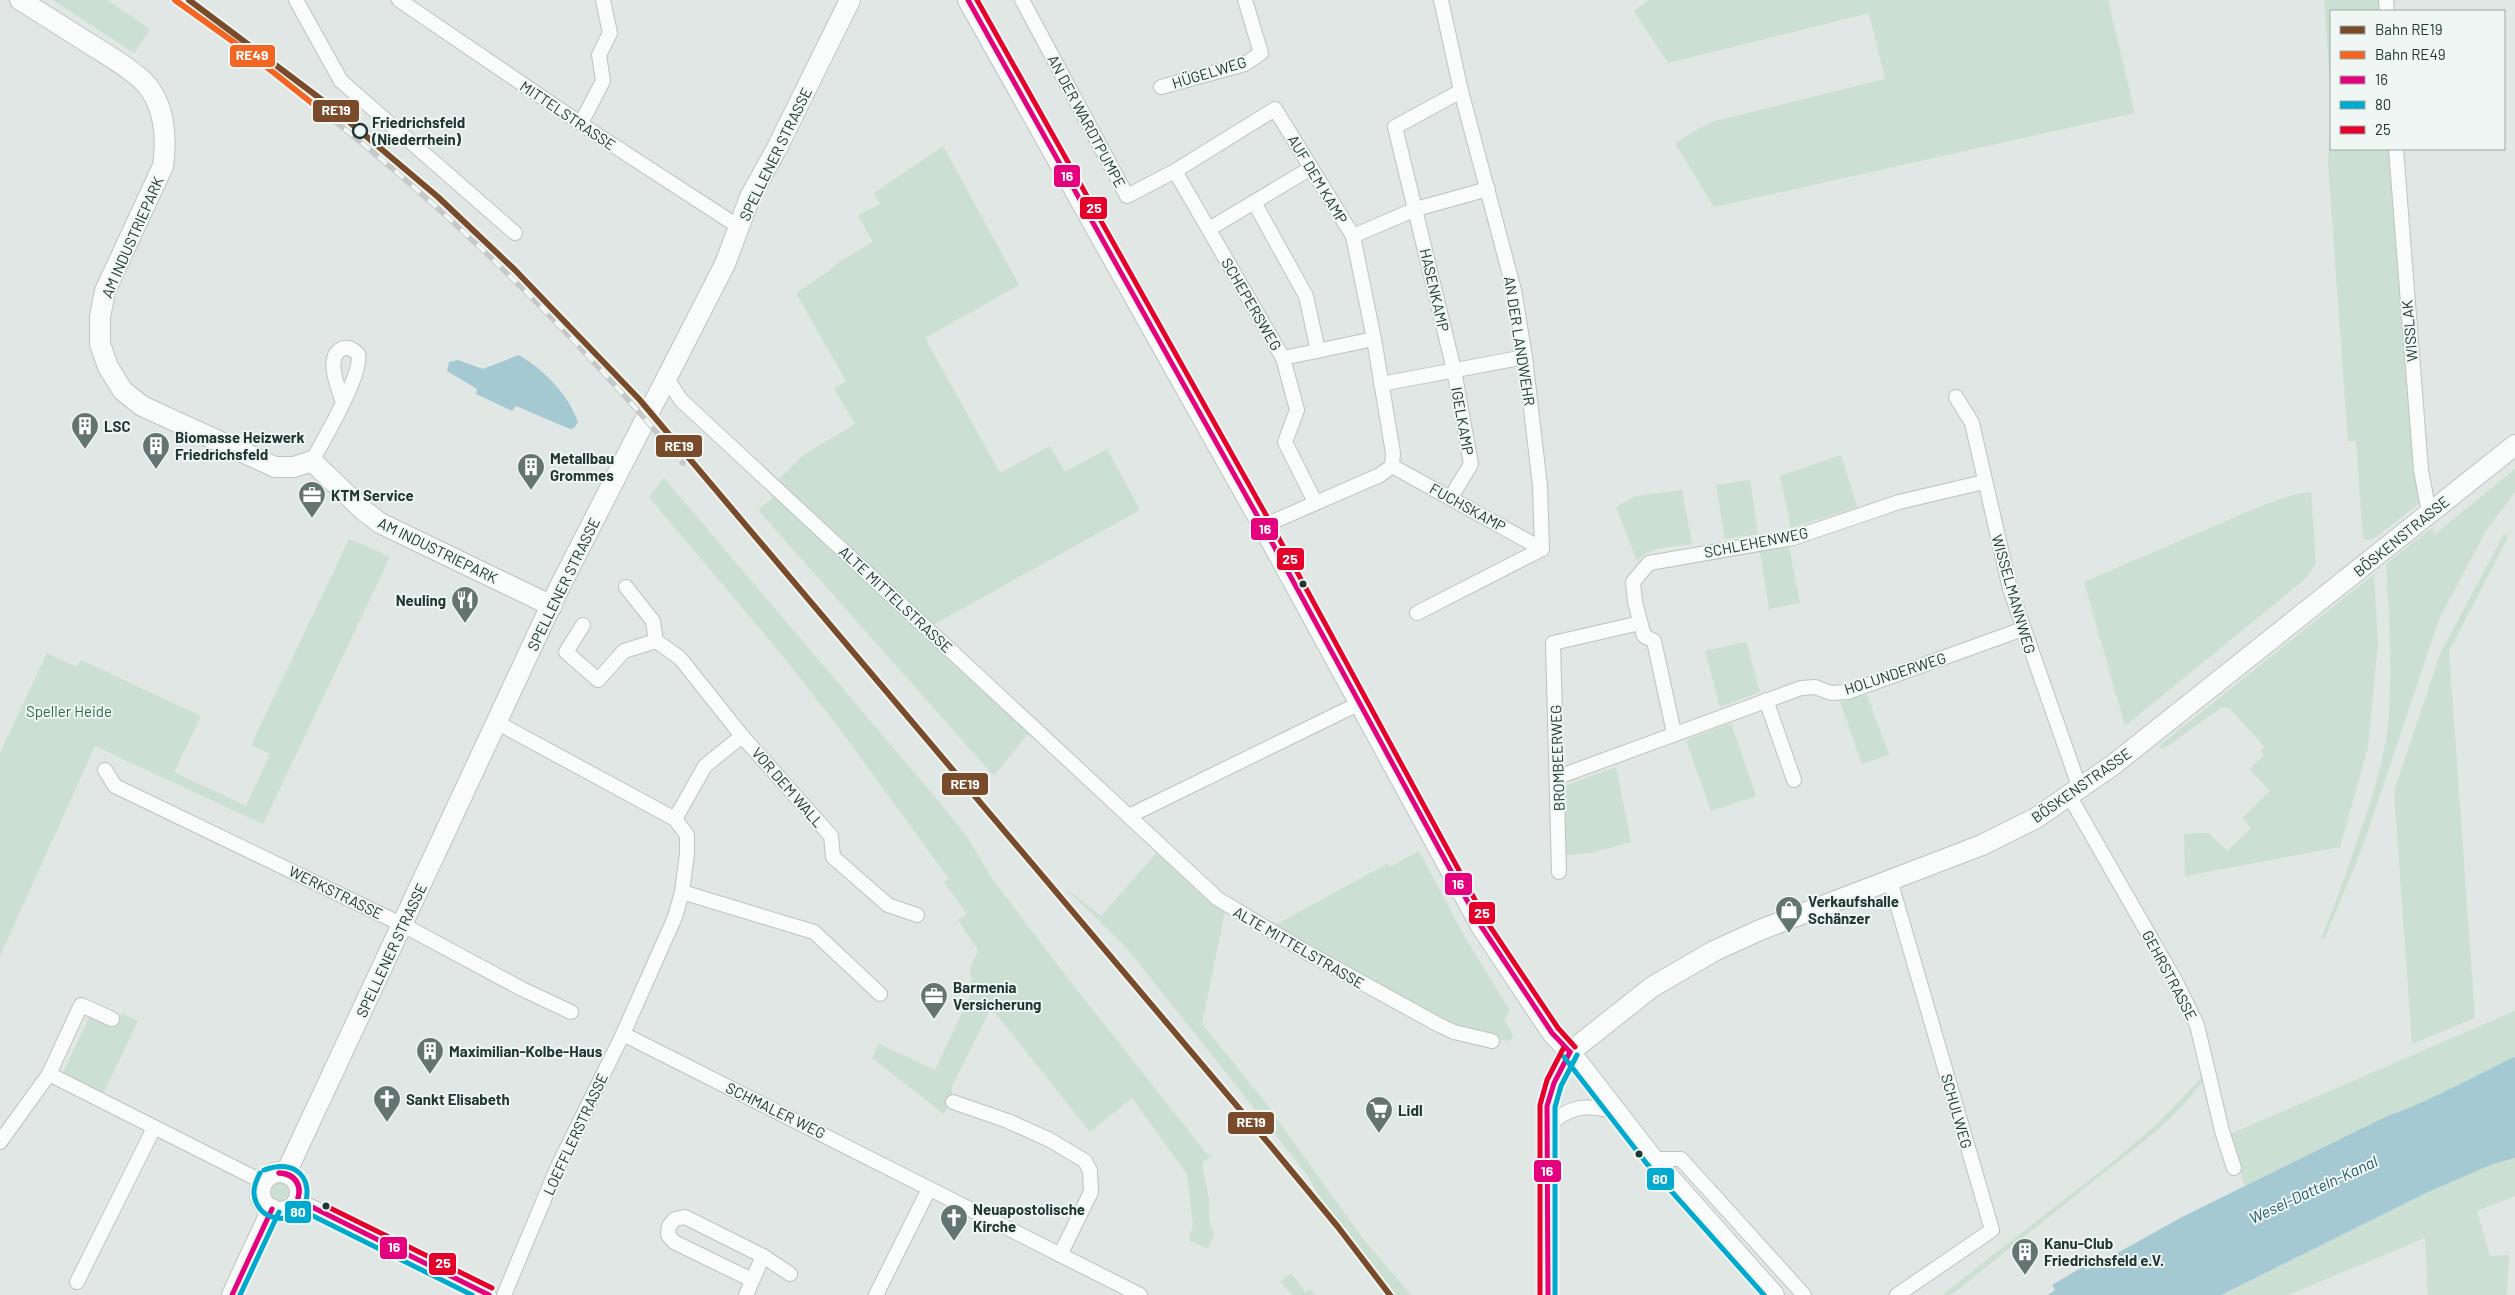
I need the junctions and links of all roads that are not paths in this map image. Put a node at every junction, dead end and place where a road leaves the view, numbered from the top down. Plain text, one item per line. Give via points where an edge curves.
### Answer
1 (20, 0) edge
2 (296, 0) edge
3 (399, 0) edge
4 (603, 0) edge
5 (850, 0) edge
6 (968, 0) edge
7 (1022, 0) edge
8 (1245, 0) edge
9 (1440, 0) edge
10 (1161, 87) dead end
11 (1461, 91) junction
12 (1275, 109) joint
13 (581, 124) junction
14 (2396, 150) edge
15 (1311, 168) junction
16 (1175, 170) junction
17 (1488, 189) junction
18 (1254, 202) junction
19 (1416, 209) junction
20 (739, 227) junction
21 (1209, 229) junction
22 (516, 233) dead end
23 (1353, 236) junction
24 (1374, 339) junction
25 (1318, 351) junction
26 (1525, 357) junction
27 (1283, 358) junction
28 (1454, 370) junction
29 (667, 380) junction
30 (1381, 384) junction
31 (1956, 397) dead end
32 (343, 403) dead end
33 (2515, 445) edge
34 (312, 461) junction
35 (1392, 466) junction
36 (1984, 482) junction
37 (1451, 497) junction
38 (1315, 502) junction
39 (2429, 514) junction
40 (1263, 526) junction
41 (1542, 549) junction
42 (626, 587) dead end
43 (552, 606) junction
44 (1417, 613) dead end
45 (1640, 623) junction
46 (583, 625) dead end
47 (2023, 629) junction
48 (656, 641) junction
49 (1766, 700) junction
50 (1360, 704) junction
51 (496, 722) junction
52 (1674, 733) junction
53 (742, 736) junction
54 (106, 770) dead end
55 (1558, 777) junction
56 (1794, 780) dead end
57 (2075, 793) junction
58 (1129, 816) junction
59 (676, 820) junction
60 (1559, 872) dead end
61 (1890, 880) junction
62 (682, 892) junction
63 (917, 915) dead end
64 (404, 924) junction
65 (880, 994) dead end
66 (572, 1012) dead end
67 (112, 1019) dead end
68 (623, 1034) junction
69 (1492, 1041) dead end
70 (1570, 1052) junction
71 (49, 1074) junction
72 (953, 1102) dead end
73 (1618, 1112) junction
74 (1546, 1127) junction
75 (154, 1128) junction
76 (0, 1142) edge
77 (1653, 1159) junction
78 (2234, 1168) dead end
79 (286, 1173) junction
80 (263, 1182) junction
81 (929, 1190) junction
82 (298, 1200) junction
83 (272, 1209) junction
84 (1060, 1255) junction
85 (764, 1256) junction
86 (790, 1274) dead end
87 (752, 1280) junction
88 (77, 1282) dead end
89 (232, 1295) edge
90 (489, 1295) edge
91 (504, 1295) edge
92 (746, 1295) edge
93 (876, 1295) edge
94 (1140, 1295) edge
95 (1548, 1295) edge
96 (1774, 1295) edge
97 (1804, 1295) edge
98 (1897, 1295) edge

1 - 34 main road, AM INDUSTRIEPARK via 146,83 164,125 166,148 163,166 105,291 100,317 100,344 108,367 123,391 142,406 275,467 294,467
2 - 22 street via 341,81
3 - 13 street, MITTELSTRASSE
4 - 13 street via 610,33 599,55 603,81
5 - 20 main road, SPELLENER STRASSE via 781,141 756,184
6 - 40 main road
7 - 16 street, AN DER WARDTPUMPE via 1127,196
8 - 10 street, HÜGELWEG via 1261,53 1245,64
9 - 11 street, AN DER LANDWEHR
11 - 17 street, AN DER LANDWEHR
11 - 19 street, HASENKAMP via 1395,127
12 - 15 street, AUF DEM KAMP
12 - 16 street, AN DER WARDTPUMPE
13 - 20 street, MITTELSTRASSE
14 - 39 street, WISSLAK via 2420,460
15 - 18 street
15 - 23 street, AUF DEM KAMP
16 - 21 street, SCHEPERSWEG
17 - 19 street
17 - 26 street, AN DER LANDWEHR via 1514,290
18 - 21 street
18 - 25 street via 1306,296
19 - 23 street
19 - 28 street, HASENKAMP
20 - 29 main road, SPELLENER STRASSE via 725,264
21 - 27 street, SCHEPERSWEG
23 - 24 street, AUF DEM KAMP
24 - 25 street, SCHEPERSWEG
24 - 30 street, AUF DEM KAMP
25 - 27 street, SCHEPERSWEG
26 - 28 street, IGELKAMP
26 - 41 street, AN DER LANDWEHR via 1540,486
27 - 38 street via 1297,410 1285,442
28 - 30 street, IGELKAMP
28 - 37 street, IGELKAMP via 1471,464
29 - 43 main road, SPELLENER STRASSE
29 - 58 street, ALTE MITTELSTRASSE via 681,400
30 - 35 street, AUF DEM KAMP via 1393,452
31 - 36 street, WISSELMANNWEG via 1972,423
32 - 34 street
33 - 39 main road, BÖSKENSTRASSE
34 - 43 main road, AM INDUSTRIEPARK via 380,523
35 - 37 street, FUCHSKAMP
35 - 38 street via 1380,475
36 - 45 street, SCHLEHENWEG via 1899,502 1793,538 1649,562 1633,582
36 - 47 street, WISSELMANNWEG
37 - 41 street, FUCHSKAMP
38 - 40 street
39 - 57 main road, BÖSKENSTRASSE
40 - 50 main road
41 - 44 street
42 - 48 street via 652,621
43 - 51 main road, SPELLENER STRASSE
45 - 52 street, SCHLEHENWEG via 1644,636 1654,640
45 - 55 street, BROMBEERWEG via 1553,644
46 - 48 street via 566,652 598,680 624,651
47 - 49 street, HOLUNDERWEG via 1848,692 1801,688
47 - 57 street, WISSELMANNWEG
48 - 53 street, VOR DEM WALL via 680,658
49 - 52 street, HOLUNDERWEG
49 - 56 street
50 - 58 street
50 - 70 main road via 1481,926 1552,1033
51 - 59 street
51 - 64 main road, SPELLENER STRASSE
52 - 55 street, HOLUNDERWEG
53 - 59 street, VOR DEM WALL via 705,766
53 - 63 street, VOR DEM WALL via 831,836 833,857 888,905
54 - 64 street, WERKSTRASSE via 115,786
55 - 60 street, BROMBEERWEG
57 - 61 main road, BÖSKENSTRASSE via 2036,818 1982,845
57 - 78 street, GEHRSTRASSE via 2197,1025
58 - 69 street, ALTE MITTELSTRASSE via 1236,912 1440,1025 1454,1032
59 - 62 street, LOEFFLERSTRASSE via 686,835
61 - 70 main road, BÖSKENSTRASSE via 1714,951 1652,988
61 - 98 street, SCHULWEG via 1992,1230
62 - 65 street via 814,932
62 - 68 street, LOEFFLERSTRASSE via 675,917
64 - 66 street, WERKSTRASSE via 522,989
64 - 79 main road, SPELLENER STRASSE
67 - 71 street via 80,1005
68 - 81 street, SCHMALER WEG via 855,1149
68 - 91 street, LOEFFLERSTRASSE via 558,1166
70 - 73 main road
70 - 74 street via 1554,1083 1547,1106
71 - 75 street
71 - 76 street
72 - 84 street via 1008,1121 1050,1140 1085,1161 1090,1171 1091,1192
73 - 74 street via 1580,1107 1567,1111
73 - 77 main road
74 - 95 street
75 - 80 street
75 - 88 street
77 - 96 main road
77 - 97 street via 1681,1159
79 - 80 main road via 273,1173
79 - 82 main road via 298,1184
80 - 83 main road via 261,1194 266,1206
81 - 84 street, SCHMALER WEG
81 - 93 street
82 - 83 main road via 290,1209
82 - 90 street
83 - 89 main road
84 - 94 street, SCHMALER WEG
85 - 86 street
85 - 87 street
85 - 87 street via 685,1217 675,1219 669,1226 668,1235 674,1242
87 - 92 street

